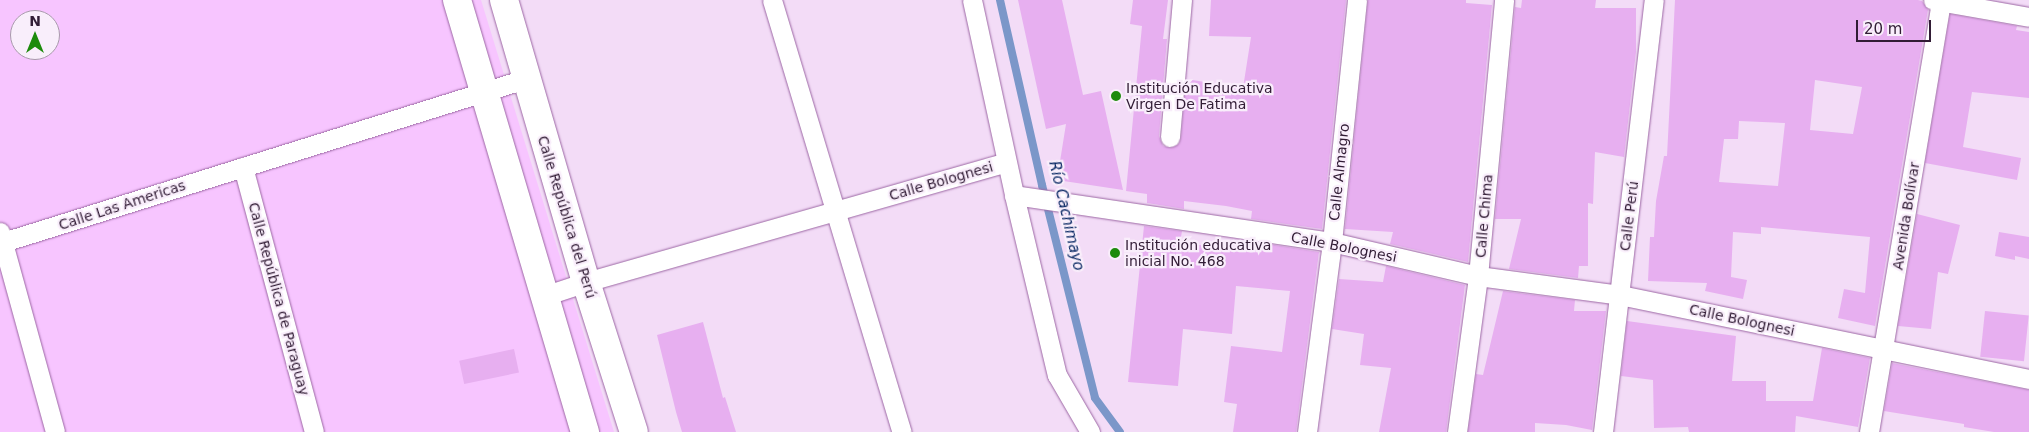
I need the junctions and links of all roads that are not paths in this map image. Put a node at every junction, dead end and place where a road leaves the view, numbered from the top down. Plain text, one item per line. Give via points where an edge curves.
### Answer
1 (457, 0) edge
2 (504, 0) edge
3 (772, 0) edge
4 (972, 0) edge
5 (1182, 0) edge
6 (1357, 0) edge
7 (1504, 0) edge
8 (1654, 0) edge
9 (1939, 1) edge
10 (2029, 17) edge
11 (525, 79) junction
12 (485, 91) junction
13 (1170, 137) dead end
14 (1006, 162) junction
15 (243, 166) junction
16 (1022, 196) junction
17 (836, 211) junction
18 (1, 239) edge
19 (1332, 242) junction
20 (1478, 276) junction
21 (586, 282) junction
22 (1620, 295) junction
23 (544, 296) junction
24 (1884, 349) junction
25 (2029, 379) edge
26 (55, 432) edge
27 (314, 432) edge
28 (585, 432) edge
29 (634, 432) edge
30 (902, 432) edge
31 (1090, 432) edge
32 (1307, 432) edge
33 (1457, 432) edge
34 (1603, 432) edge
35 (1869, 432) edge

1 - 12 main road
2 - 11 main road, Calle República del Perú
3 - 17 street
4 - 14 street
5 - 13 street
6 - 19 street, Calle Almagro
7 - 20 street, Calle Chima
8 - 22 street, Calle Perú
9 - 10 street
9 - 24 street, Avenida Bolívar
11 - 12 street, Calle Las Americas
11 - 21 main road, Calle República del Perú
12 - 15 street, Calle Las Americas
12 - 23 main road
14 - 16 street, Calle Bolognesi
14 - 17 street, Calle Bolognesi
15 - 18 street, Calle Las Americas
15 - 27 street, Calle República de Paraguay
16 - 19 street, Calle Bolognesi
16 - 31 street via 1057,375
17 - 21 street, Calle Bolognesi
17 - 30 street
18 - 26 street
19 - 20 street, Calle Bolognesi
19 - 32 street, Calle Almagro
20 - 22 street, Calle Bolognesi
20 - 33 street, Calle Chima
21 - 23 street, Calle Bolognesi
21 - 29 main road, Calle República del Perú
22 - 24 street, Calle Bolognesi
22 - 34 street, Calle Perú
23 - 28 main road
24 - 25 street, Calle Bolognesi
24 - 35 street, Avenida Bolívar

